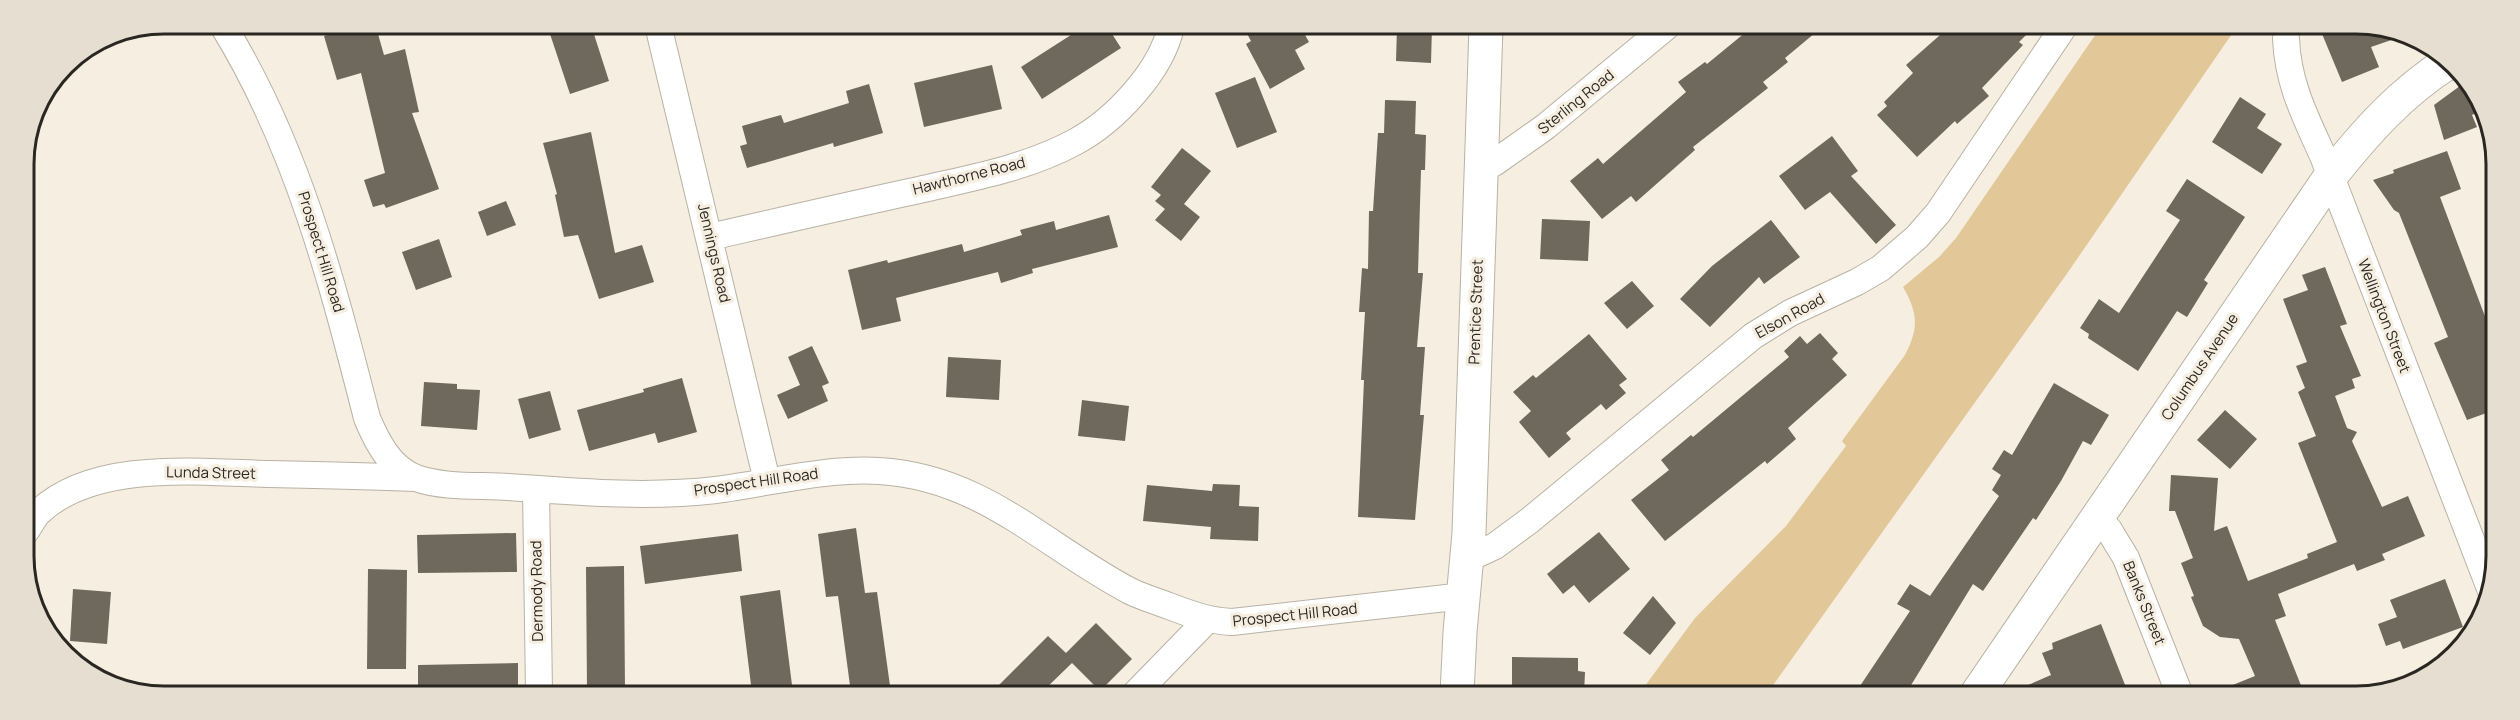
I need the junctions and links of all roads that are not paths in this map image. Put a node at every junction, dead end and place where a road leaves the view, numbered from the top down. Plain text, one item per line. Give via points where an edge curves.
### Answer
1 (228, 34) edge
2 (660, 34) edge
3 (1169, 34) edge
4 (1486, 34) edge
5 (1658, 34) edge
6 (2059, 34) edge
7 (2286, 39) dead end
8 (2441, 67) edge
9 (1480, 169) junction
10 (2330, 177) junction
11 (710, 237) junction
12 (415, 478) junction
13 (767, 481) junction
14 (536, 489) junction
15 (2098, 517) junction
16 (34, 519) edge
17 (1467, 559) junction
18 (2484, 569) edge
19 (1464, 596) junction
20 (1207, 620) junction
21 (1458, 685) edge
22 (1983, 685) edge
23 (2176, 685) edge
24 (539, 686) edge
25 (1143, 686) edge

1 - 12 street, Prospect Hill Road via 272,116 322,247 367,418 378,444 394,465
2 - 11 street, Jennings Road
3 - 11 street, Hawthorne Road via 1146,80 1116,112 1076,142 1040,158
4 - 9 street, Prentice Street
5 - 9 street, Sterling Road via 1545,127
6 - 17 street, Elson Road via 1938,213 1893,259 1753,336 1529,521 1495,546
7 - 10 street, Wellington Street via 2295,94
8 - 10 street, Columbus Avenue via 2383,115
9 - 17 street, Prentice Street
10 - 15 street, Columbus Avenue
10 - 18 street, Wellington Street
11 - 13 street, Jennings Road
12 - 14 street, Prospect Hill Road
12 - 16 street, Lunda Street via 171,471 130,475 93,483 62,496
13 - 14 street, Prospect Hill Road via 673,494
13 - 20 street, Prospect Hill Road via 845,471 880,471 930,479 1010,514 1132,592
14 - 24 street, Dermody Road
15 - 22 street, Columbus Avenue
15 - 23 street, Banks Street via 2126,558
17 - 19 street, Prentice Street
19 - 20 street, Prospect Hill Road via 1232,622
19 - 21 street
20 - 25 street

